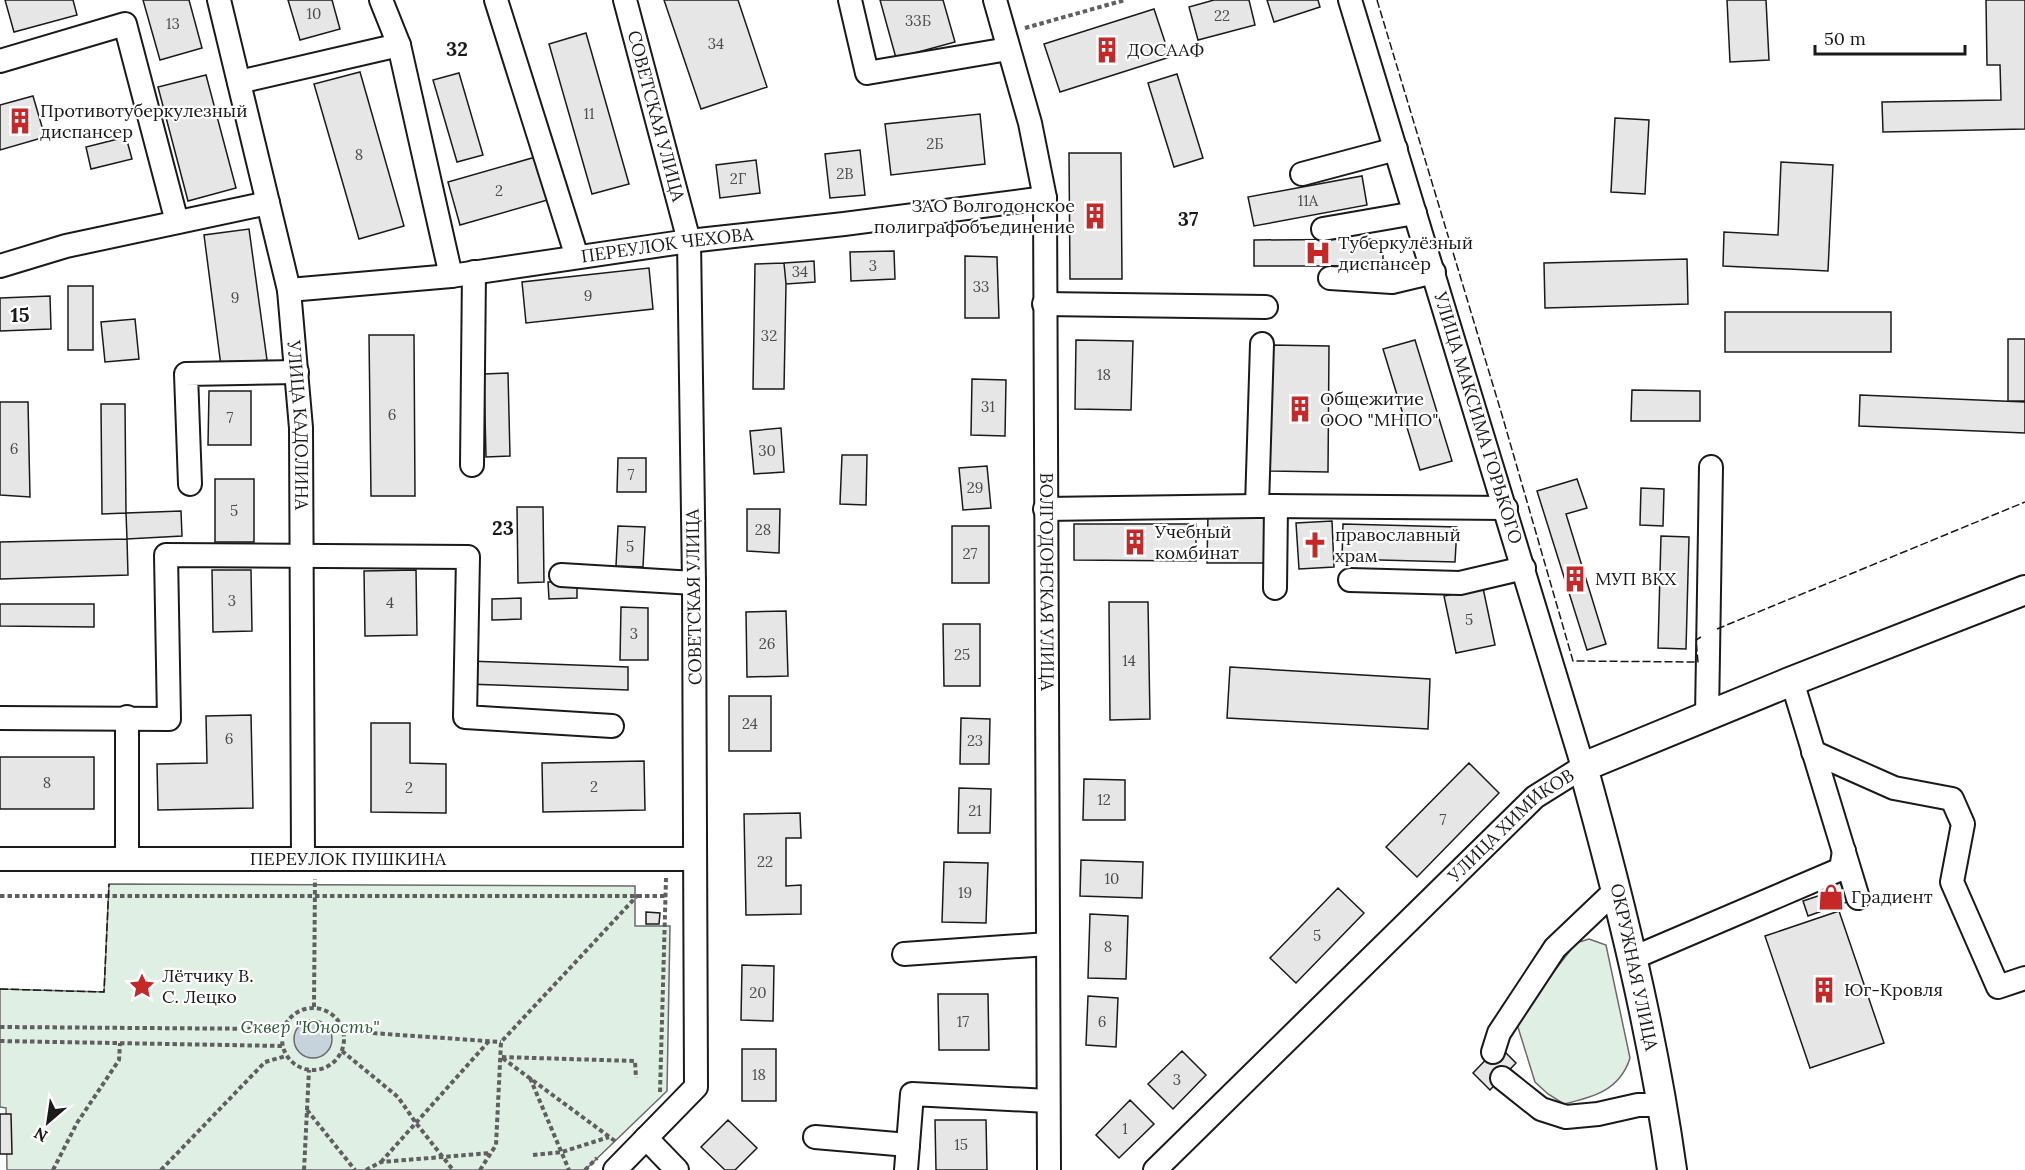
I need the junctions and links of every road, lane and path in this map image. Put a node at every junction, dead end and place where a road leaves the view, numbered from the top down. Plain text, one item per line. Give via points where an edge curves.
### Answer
1 (219, 0) edge
2 (381, 0) edge
3 (496, 0) edge
4 (625, 0) edge
5 (850, 0) edge
6 (994, 0) edge
7 (1125, 0) edge
8 (1350, 0) edge
9 (1006, 42) junction
10 (399, 45) junction
11 (0, 61) edge
12 (239, 82) junction
13 (1396, 149) junction
14 (1302, 174) dead end
15 (1045, 198) junction
16 (268, 203) junction
17 (1415, 213) junction
18 (177, 222) junction
19 (1323, 229) dead end
20 (689, 241) junction
21 (577, 257) junction
22 (0, 266) edge
23 (474, 272) junction
24 (1434, 272) junction
25 (450, 276) junction
26 (1330, 278) dead end
27 (289, 290) junction
28 (1044, 304) junction
29 (1266, 307) dead end
30 (1262, 344) dead end
31 (297, 372) junction
32 (472, 465) dead end
33 (1711, 467) dead end
34 (190, 484) dead end
35 (1266, 506) junction
36 (1506, 508) junction
37 (1045, 509) junction
38 (302, 555) junction
39 (1524, 568) junction
40 (561, 575) dead end
41 (1350, 580) dead end
42 (694, 583) junction
43 (1275, 588) dead end
44 (2025, 590) edge
45 (1792, 681) junction
46 (1707, 716) junction
47 (126, 717) junction
48 (0, 718) edge
49 (612, 726) dead end
50 (1813, 752) junction
51 (1583, 767) junction
52 (1844, 851) junction
53 (303, 857) junction
54 (128, 858) junction
55 (0, 859) edge
56 (695, 859) junction
57 (1617, 888) junction
58 (639, 894) junction
59 (315, 895) junction
60 (0, 896) edge
61 (1858, 898) dead end
62 (1047, 944) junction
63 (904, 954) dead end
64 (1633, 958) junction
65 (2025, 978) edge
66 (314, 1007) junction
67 (0, 1027) edge
68 (283, 1029) junction
69 (343, 1031) junction
70 (0, 1041) edge
71 (489, 1041) junction
72 (501, 1042) junction
73 (120, 1043) junction
74 (282, 1046) junction
75 (342, 1051) junction
76 (1493, 1052) dead end
77 (286, 1056) junction
78 (501, 1057) junction
79 (309, 1070) junction
80 (529, 1078) junction
81 (636, 1078) dead end
82 (1502, 1078) dead end
83 (653, 1100) dead end
84 (1048, 1101) junction
85 (1663, 1106) junction
86 (307, 1110) junction
87 (416, 1123) junction
88 (609, 1137) junction
89 (815, 1137) dead end
90 (631, 1144) junction
91 (908, 1146) junction
92 (608, 1148) dead end
93 (562, 1152) junction
94 (492, 1153) junction
95 (533, 1155) dead end
96 (441, 1157) junction
97 (381, 1162) junction
98 (608, 1163) edge
99 (53, 1170) edge
100 (161, 1170) edge
101 (304, 1170) edge
102 (355, 1170) edge
103 (366, 1170) edge
104 (453, 1170) edge
105 (480, 1170) edge
106 (569, 1170) edge
107 (585, 1170) edge
108 (677, 1170) edge
109 (906, 1170) edge
110 (1049, 1170) edge
111 (1155, 1170) edge
112 (1672, 1170) edge

1 - 12 street, УЛИЦА КАДОЛИНА
2 - 10 street
3 - 21 street
4 - 20 street, СОВЕТСКАЯ УЛИЦА
5 - 9 street via 867,73
6 - 9 street, ВОЛГОДОНСКАЯ УЛИЦА
7 - 9 path
8 - 13 street, УЛИЦА МАКСИМА ГОРЬКОГО
9 - 15 street, ВОЛГОДОНСКАЯ УЛИЦА via 1030,123
10 - 12 street
10 - 25 street
11 - 18 street via 125,24
12 - 16 street, УЛИЦА КАДОЛИНА
13 - 14 street
13 - 17 street, УЛИЦА МАКСИМА ГОРЬКОГО
15 - 20 street, ПЕРЕУЛОК ЧЕХОВА
15 - 28 street, ВОЛГОДОНСКАЯ УЛИЦА
16 - 18 street
16 - 27 street, УЛИЦА КАДОЛИНА
17 - 19 street
17 - 24 street, УЛИЦА МАКСИМА ГОРЬКОГО
18 - 22 street via 66,246
20 - 21 street, ПЕРЕУЛОК ЧЕХОВА
20 - 42 street, СОВЕТСКАЯ УЛИЦА
21 - 23 street, ПЕРЕУЛОК ЧЕХОВА
23 - 25 street, ПЕРЕУЛОК ЧЕХОВА
23 - 32 street
24 - 26 street via 1392,282
24 - 36 street, УЛИЦА МАКСИМА ГОРЬКОГО
25 - 27 street, ПЕРЕУЛОК ЧЕХОВА
27 - 31 street, УЛИЦА КАДОЛИНА
28 - 29 street
28 - 37 street, ВОЛГОДОНСКАЯ УЛИЦА
30 - 35 street
31 - 34 street via 186,374
31 - 38 street, УЛИЦА КАДОЛИНА
33 - 46 street
35 - 36 street
35 - 37 street
35 - 43 street
36 - 39 street, УЛИЦА МАКСИМА ГОРЬКОГО
37 - 62 street, ВОЛГОДОНСКАЯ УЛИЦА
38 - 47 street via 166,555 169,718
38 - 49 street via 468,558 465,717
38 - 53 street, УЛИЦА КАДОЛИНА
39 - 41 street via 1460,583
39 - 51 street, УЛИЦА МАКСИМА ГОРЬКОГО
40 - 42 street
42 - 56 street, СОВЕТСКАЯ УЛИЦА
44 - 45 main road, УЛИЦА ХИМИКОВ
45 - 46 main road, УЛИЦА ХИМИКОВ
45 - 50 street
46 - 51 main road, УЛИЦА ХИМИКОВ
47 - 48 street
47 - 54 street
50 - 52 street
50 - 65 street via 1894,788 1952,800 1963,824 1952,882 1998,987
51 - 57 main road, ОКРУЖНАЯ УЛИЦА
51 - 111 street, УЛИЦА ХИМИКОВ via 1535,797
52 - 61 street
52 - 64 street via 1841,869
53 - 54 street, ПЕРЕУЛОК ПУШКИНА
53 - 56 street, ПЕРЕУЛОК ПУШКИНА
53 - 59 path via 315,876
54 - 55 street, ПЕРЕУЛОК ПУШКИНА
56 - 90 street, СОВЕТСКАЯ УЛИЦА via 696,1087
57 - 64 main road, ОКРУЖНАЯ УЛИЦА
57 - 76 street via 1555,948 1499,1033
58 - 59 path
58 - 72 path
58 - 83 path via 665,896 661,1092
59 - 60 path
59 - 66 path
62 - 63 street
62 - 84 street, ВОЛГОДОНСКАЯ УЛИЦА
64 - 85 main road, ОКРУЖНАЯ УЛИЦА
66 - 68 path via 294,1013
66 - 69 path via 332,1014
67 - 68 path
68 - 74 path
69 - 71 path
69 - 75 path
70 - 73 path
71 - 72 path
71 - 87 path
72 - 78 path
73 - 74 path
73 - 99 path via 119,1060
74 - 77 path
75 - 79 path via 328,1066
75 - 87 path via 398,1097
77 - 79 path
77 - 100 path via 265,1062
78 - 80 path
78 - 81 path via 635,1061
78 - 94 path via 496,1145
79 - 86 path
80 - 88 path
80 - 93 path
82 - 85 street via 1540,1109 1566,1117 1638,1105
84 - 91 street via 912,1094
84 - 110 street, ВОЛГОДОНСКАЯ УЛИЦА
85 - 112 main road, ОКРУЖНАЯ УЛИЦА
86 - 101 path
86 - 102 path
87 - 96 path
87 - 97 path
88 - 90 path
88 - 93 path
89 - 91 street
90 - 92 path
90 - 98 street, СОВЕТСКАЯ УЛИЦА
90 - 108 street
91 - 109 street
93 - 95 path
93 - 106 path
94 - 96 path
94 - 105 path
96 - 97 path
96 - 104 path
97 - 103 path
98 - 107 path

